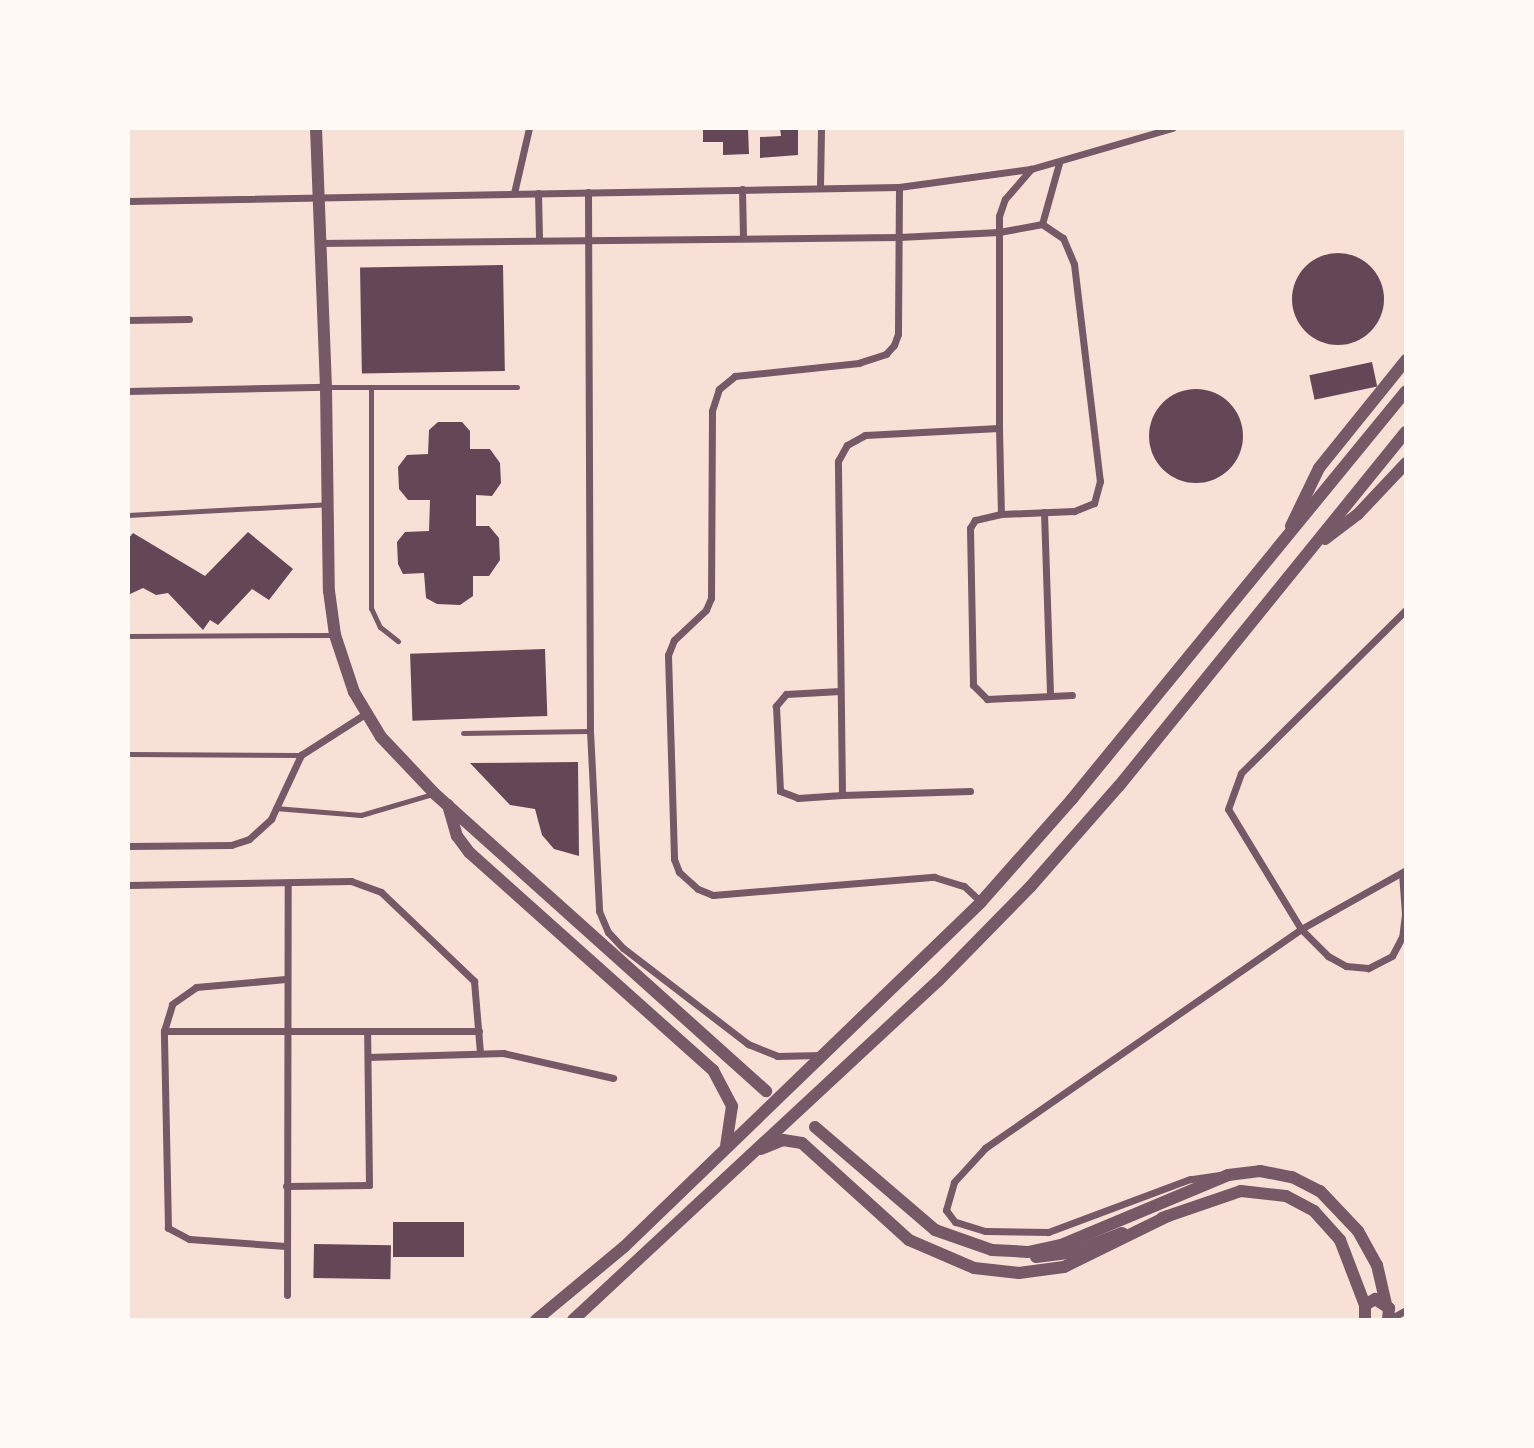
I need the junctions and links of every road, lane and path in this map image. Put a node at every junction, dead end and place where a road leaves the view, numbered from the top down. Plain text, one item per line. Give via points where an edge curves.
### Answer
1 (316, 128) edge
2 (529, 128) edge
3 (821, 128) edge
4 (1129, 128) edge
5 (1172, 128) edge
6 (1127, 140) junction
7 (1059, 163) junction
8 (1031, 169) junction
9 (820, 187) junction
10 (899, 187) junction
11 (742, 189) junction
12 (588, 192) junction
13 (538, 193) junction
14 (514, 194) junction
15 (317, 196) junction
16 (128, 201) edge
17 (1042, 224) junction
18 (999, 232) junction
19 (587, 237) junction
20 (743, 237) junction
21 (899, 237) junction
22 (539, 238) junction
23 (318, 243) junction
24 (189, 319) dead end
25 (128, 320) edge
26 (1406, 360) edge
27 (327, 387) junction
28 (517, 387) dead end
29 (370, 390) junction
30 (128, 391) edge
31 (1406, 391) edge
32 (999, 428) junction
33 (1406, 432) edge
34 (1406, 463) edge
35 (328, 504) junction
36 (1044, 512) junction
37 (1001, 514) junction
38 (128, 515) edge
39 (1289, 533) junction
40 (1314, 547) junction
41 (1406, 610) edge
42 (335, 635) junction
43 (128, 636) edge
44 (398, 641) dead end
45 (840, 691) junction
46 (1051, 695) junction
47 (1072, 695) dead end
48 (365, 714) junction
49 (590, 731) junction
50 (463, 733) dead end
51 (128, 754) edge
52 (301, 755) junction
53 (970, 791) dead end
54 (435, 794) junction
55 (842, 796) junction
56 (448, 805) junction
57 (275, 808) junction
58 (128, 846) edge
59 (1404, 871) edge
60 (288, 884) junction
61 (128, 885) edge
62 (981, 902) junction
63 (1301, 929) junction
64 (286, 979) junction
65 (164, 1031) junction
66 (286, 1031) junction
67 (367, 1031) junction
68 (479, 1031) junction
69 (480, 1053) junction
70 (825, 1055) junction
71 (368, 1057) junction
72 (613, 1078) dead end
73 (766, 1091) dead end
74 (816, 1127) dead end
75 (724, 1150) junction
76 (748, 1156) junction
77 (1228, 1175) junction
78 (286, 1186) junction
79 (1168, 1216) junction
80 (286, 1246) junction
81 (1012, 1252) junction
82 (287, 1296) dead end
83 (1387, 1303) junction
84 (1406, 1310) edge
85 (1364, 1315) edge
86 (536, 1320) edge
87 (573, 1320) edge
88 (1388, 1320) edge

1 - 15 street
2 - 14 street
3 - 9 street
4 - 6 street
5 - 6 street
6 - 7 street
7 - 8 street
7 - 17 street
8 - 10 street
8 - 18 street via 1005,199
9 - 10 street
9 - 11 street
10 - 21 street
11 - 12 street
11 - 20 street
12 - 13 street
12 - 19 street
13 - 14 street
13 - 22 street
14 - 15 street
15 - 16 street
15 - 23 street
17 - 18 street
17 - 36 street via 1063,238 1074,264 1100,481 1094,503 1074,511
18 - 21 street
18 - 32 street
19 - 20 street
19 - 22 street
19 - 49 street
20 - 21 street
21 - 62 street via 898,334 886,354 859,363 735,376 719,389 712,411 711,598 706,610 674,640 668,655 674,859 679,872 713,895 934,877 964,886
22 - 23 street
23 - 27 street
24 - 25 street
26 - 39 street via 1319,468
27 - 29 lane
27 - 30 street
27 - 35 street
28 - 29 lane
29 - 44 lane via 371,608 380,627
31 - 39 street
32 - 37 street
32 - 45 street via 865,435 847,445 838,461
33 - 40 street
34 - 40 street via 1358,514
35 - 38 lane
35 - 42 street via 329,591
36 - 37 street
36 - 46 street
37 - 46 street via 982,516 970,528 974,685 987,699
39 - 62 street via 1072,799
40 - 76 street via 1031,886 938,981
41 - 63 street via 1241,773 1232,788 1228,808 1236,828
42 - 43 lane
42 - 48 street
45 - 55 street
45 - 55 street via 786,694 776,706 780,790 798,798
46 - 47 street
48 - 52 street
48 - 54 street
49 - 50 lane
49 - 70 street via 599,911 608,932 748,1044 777,1055
51 - 52 lane
52 - 57 street
53 - 55 street
54 - 56 street
54 - 57 lane via 361,815
56 - 73 street
56 - 75 street via 457,836 470,853 713,1070 732,1107
57 - 58 street via 264,829 231,845
59 - 63 street
59 - 63 street via 1402,937 1392,956 1368,968 1346,966 1328,956
60 - 61 street
60 - 64 street
60 - 68 street via 351,881 381,892 474,981
62 - 70 street
63 - 77 street via 985,1148 962,1169 945,1203 950,1217 961,1225 1025,1234 1071,1227 1190,1179
64 - 65 street via 196,987 172,1003
64 - 66 street
65 - 66 street
65 - 80 street via 168,1228 200,1240
66 - 67 street
66 - 78 street
67 - 68 street
67 - 71 street
68 - 69 street
69 - 71 street
69 - 72 street via 542,1060
70 - 75 street
71 - 78 street via 369,1185
74 - 81 street via 935,1230 972,1246
75 - 86 street via 624,1247
76 - 79 street via 774,1142 802,1143 909,1240 952,1262 996,1272 1064,1267
76 - 87 street
77 - 81 street via 1061,1245
77 - 83 street via 1276,1173 1320,1191 1369,1247
78 - 80 street
79 - 81 street via 1059,1255
79 - 85 street via 1241,1191 1271,1192 1301,1202 1340,1240
80 - 82 street
83 - 85 street via 1375,1299
83 - 88 street
84 - 88 street

